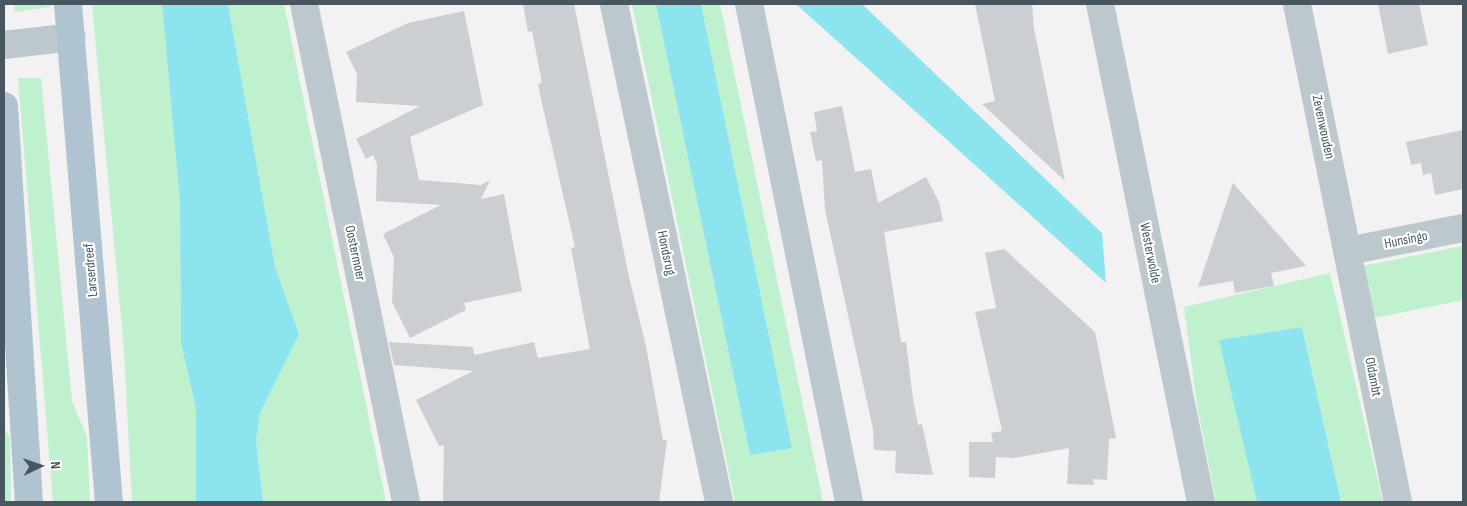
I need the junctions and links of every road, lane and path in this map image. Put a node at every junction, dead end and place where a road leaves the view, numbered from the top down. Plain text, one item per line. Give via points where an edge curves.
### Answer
1 (68, 4) edge
2 (304, 4) edge
3 (614, 4) edge
4 (750, 4) edge
5 (1100, 4) edge
6 (1297, 4) edge
7 (72, 37) junction
8 (4, 45) edge
9 (4, 106) edge
10 (1463, 228) edge
11 (1348, 251) junction
12 (14, 393) edge
13 (29, 502) edge
14 (109, 502) edge
15 (406, 502) edge
16 (719, 502) edge
17 (849, 502) edge
18 (1201, 502) edge
19 (1398, 502) edge

1 - 7 main road, Larserdreef
2 - 15 street, Oostermoer
3 - 16 street, Hondsrug
4 - 17 street
5 - 18 street, Westerwolde
6 - 11 street, Zevenwouden
7 - 8 street
7 - 14 main road, Larserdreef
9 - 12 main road
10 - 11 street, Hunsingo
11 - 19 street, Oldambt
12 - 13 main road

